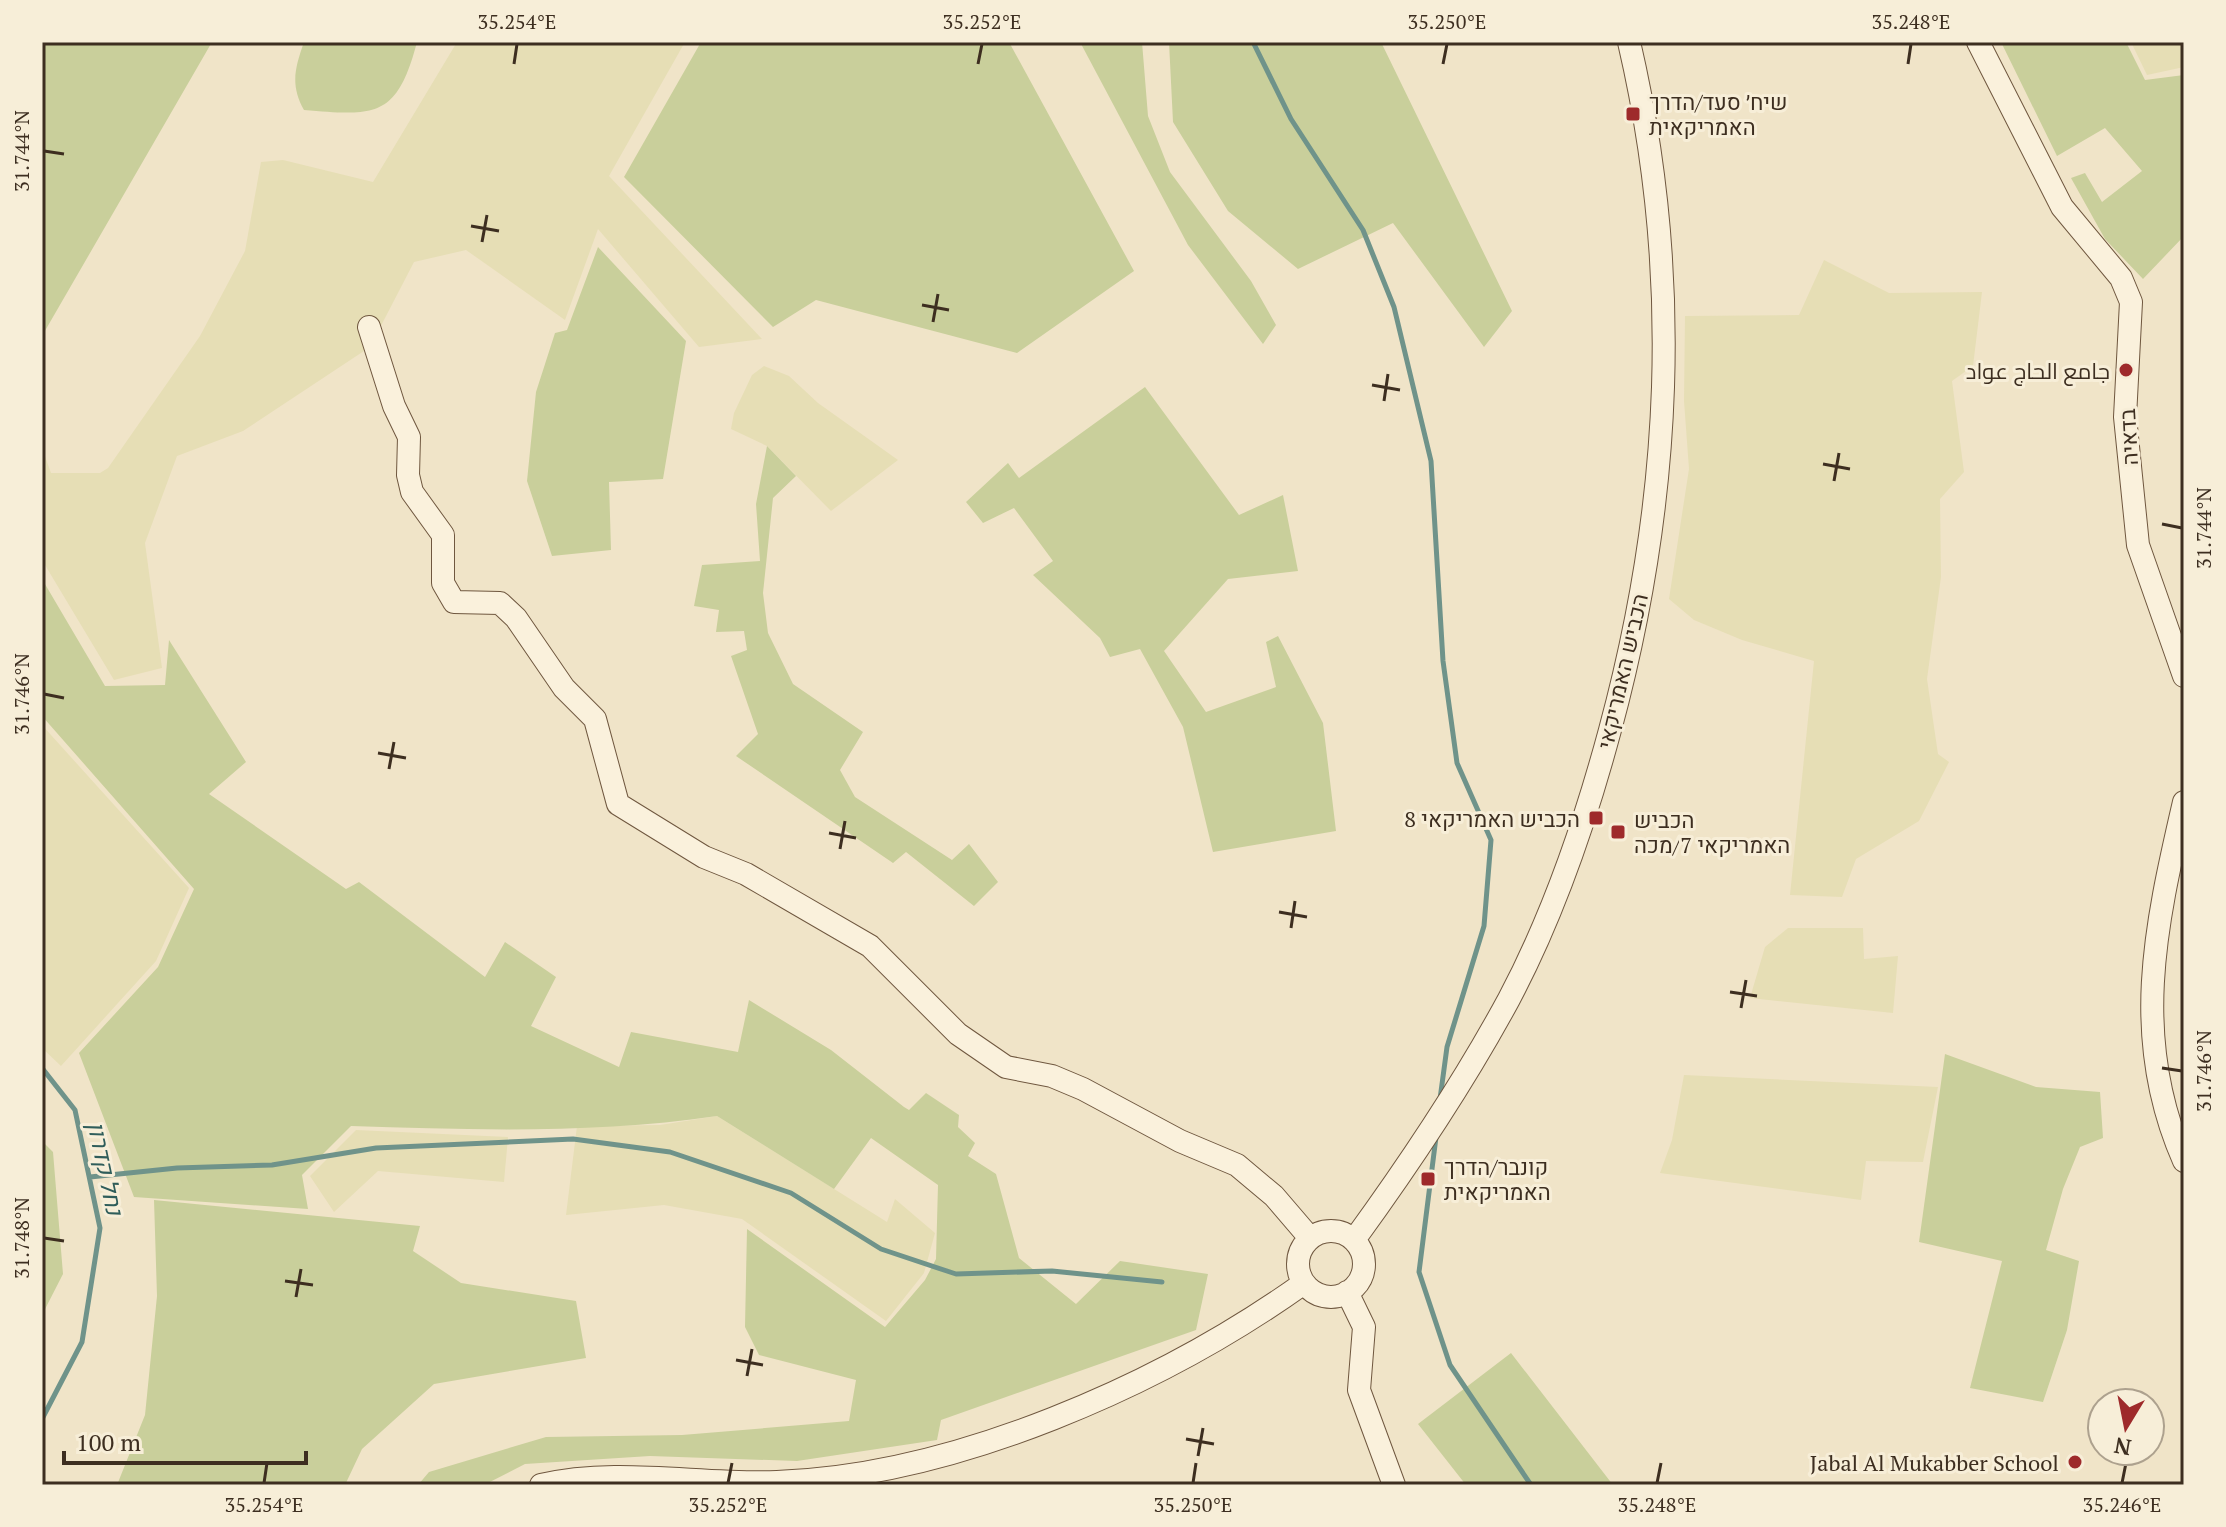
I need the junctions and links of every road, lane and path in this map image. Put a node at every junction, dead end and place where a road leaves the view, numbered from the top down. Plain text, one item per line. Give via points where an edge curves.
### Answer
1 (1629, 42) edge
2 (1978, 42) edge
3 (369, 327) dead end
4 (2184, 676) edge
5 (2184, 802) edge
6 (2184, 1161) edge
7 (1310, 1238) junction
8 (1354, 1240) junction
9 (1304, 1283) junction
10 (1347, 1292) junction
11 (541, 1485) edge
12 (1394, 1485) edge

1 - 8 street, הכביש האמריקאי via 1652,149 1666,318 1662,449 1628,664 1586,819 1510,997 1421,1148
2 - 4 street, בדאיה via 2062,207 2121,278 2131,302 2125,417 2138,545
3 - 7 street via 409,437 412,492 443,535 443,583 454,602 500,603 516,618 564,688 595,719 618,804 870,946 958,1034 1006,1067 1083,1089 1237,1165 1274,1196
5 - 6 street via 2161,903 2151,1003 2156,1077
7 - 8 street via 1337,1232
7 - 9 street via 1298,1264
8 - 10 street via 1363,1268
9 - 10 street via 1329,1297
9 - 11 street via 1203,1349 1046,1420 947,1455 826,1479 728,1483 579,1477
10 - 12 street via 1364,1327 1359,1390

